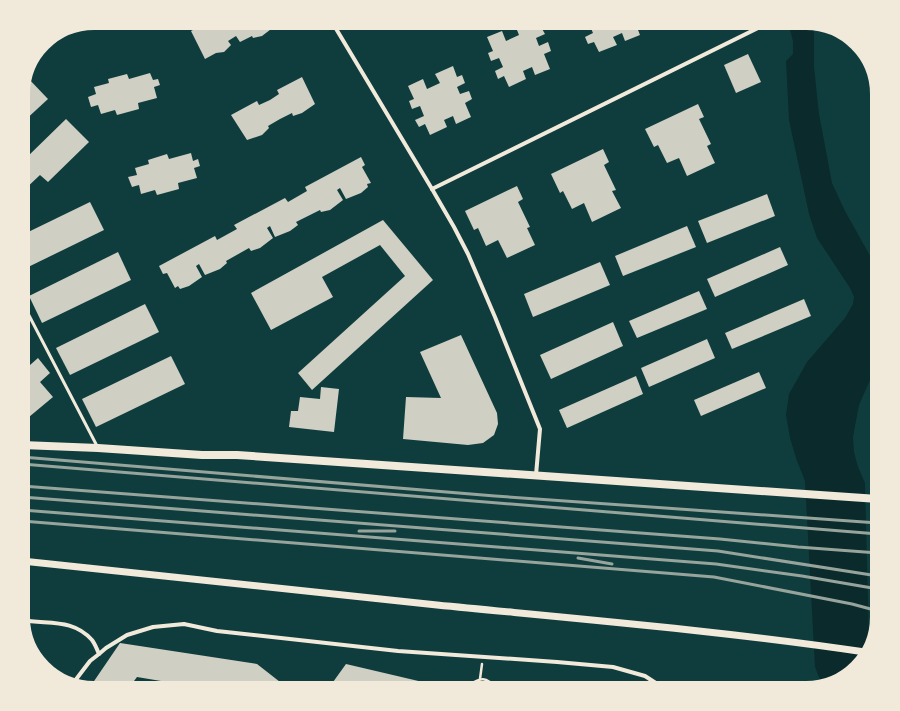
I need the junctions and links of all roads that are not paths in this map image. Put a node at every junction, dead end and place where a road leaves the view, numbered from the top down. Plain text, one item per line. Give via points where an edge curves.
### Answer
1 (336, 29) edge
2 (756, 29) edge
3 (432, 189) junction
4 (29, 315) edge
5 (29, 445) edge
6 (98, 448) junction
7 (536, 476) junction
8 (871, 499) edge
9 (29, 562) edge
10 (29, 621) edge
11 (861, 651) edge
12 (99, 654) junction
13 (76, 679) edge
14 (654, 682) edge

1 - 3 street
2 - 3 street
3 - 7 street via 468,254 540,429
4 - 6 lane
5 - 6 main road
6 - 7 main road
7 - 8 main road
9 - 11 street via 714,632
10 - 12 street via 66,624 79,630 92,640
12 - 13 street
12 - 14 street via 127,635 153,626 184,624 217,631 398,651 613,667 645,676

